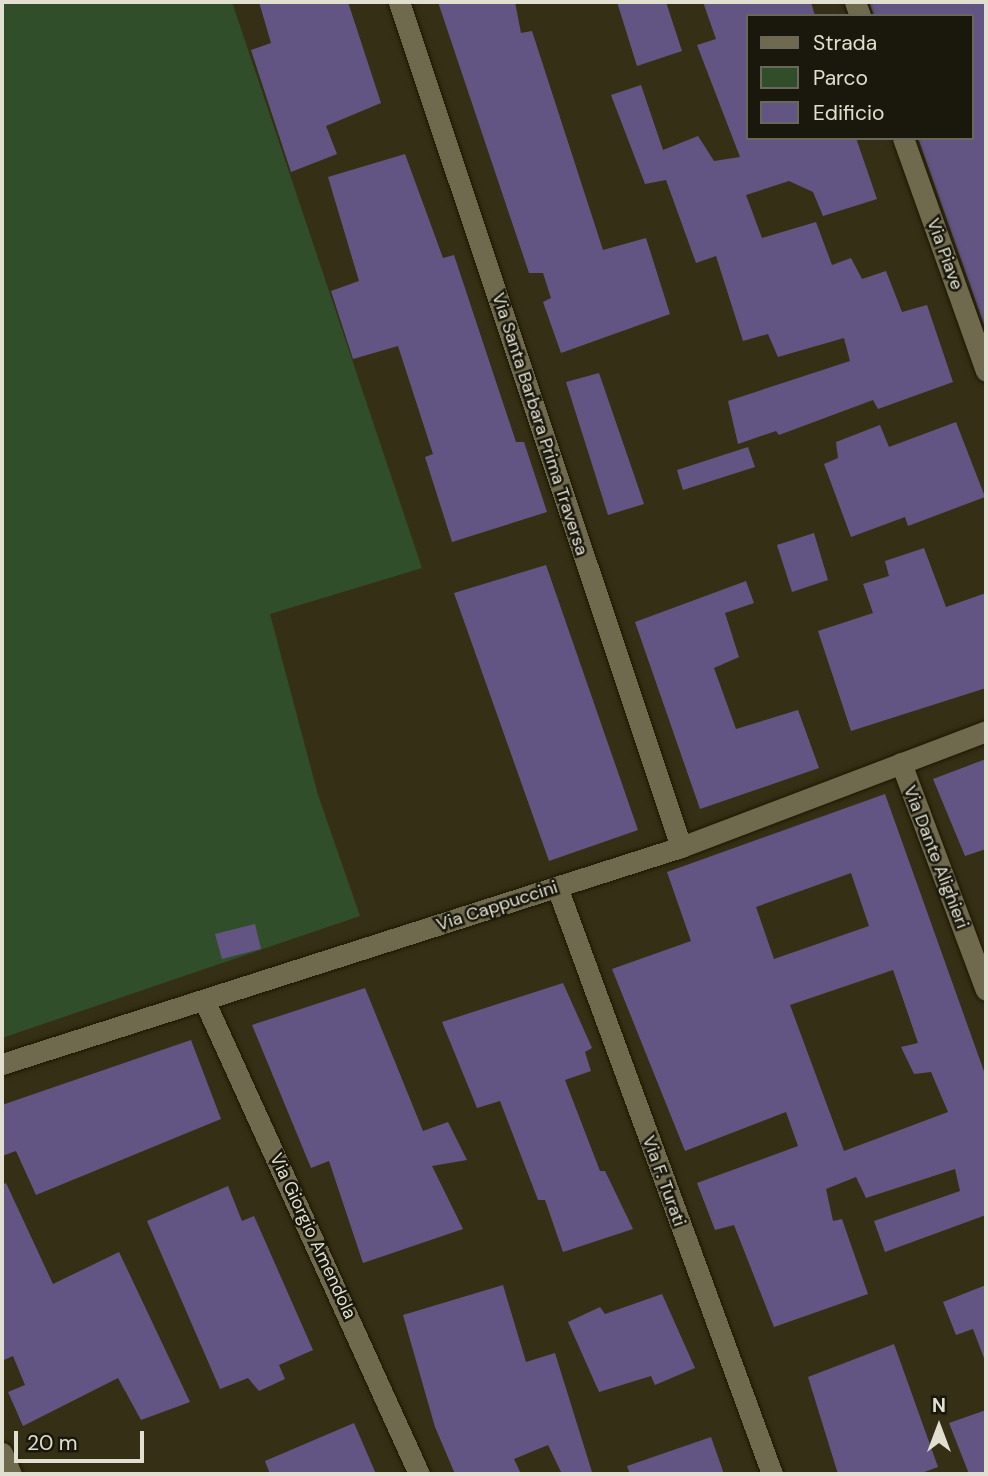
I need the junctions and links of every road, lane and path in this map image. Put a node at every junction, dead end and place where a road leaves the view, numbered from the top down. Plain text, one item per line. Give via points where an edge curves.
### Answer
1 (399, 2) edge
2 (904, 140) edge
3 (986, 371) edge
4 (986, 731) edge
5 (901, 763) junction
6 (681, 847) junction
7 (557, 887) junction
8 (986, 990) edge
9 (204, 1000) junction
10 (2, 1064) edge
11 (2, 1453) edge
12 (11, 1474) edge
13 (419, 1474) edge
14 (772, 1474) edge

1 - 6 street, Via Santa Barbara Prima Traversa
2 - 3 street, Via Piave
4 - 5 street, Via Cappuccini
5 - 6 street, Via Cappuccini
5 - 8 street, Via Dante Alighieri
6 - 7 street, Via Cappuccini
7 - 9 street, Via Cappuccini
7 - 14 street, Via F. Turati
9 - 10 street, Via Cappuccini
9 - 13 street, Via Giorgio Amendola
11 - 12 street

